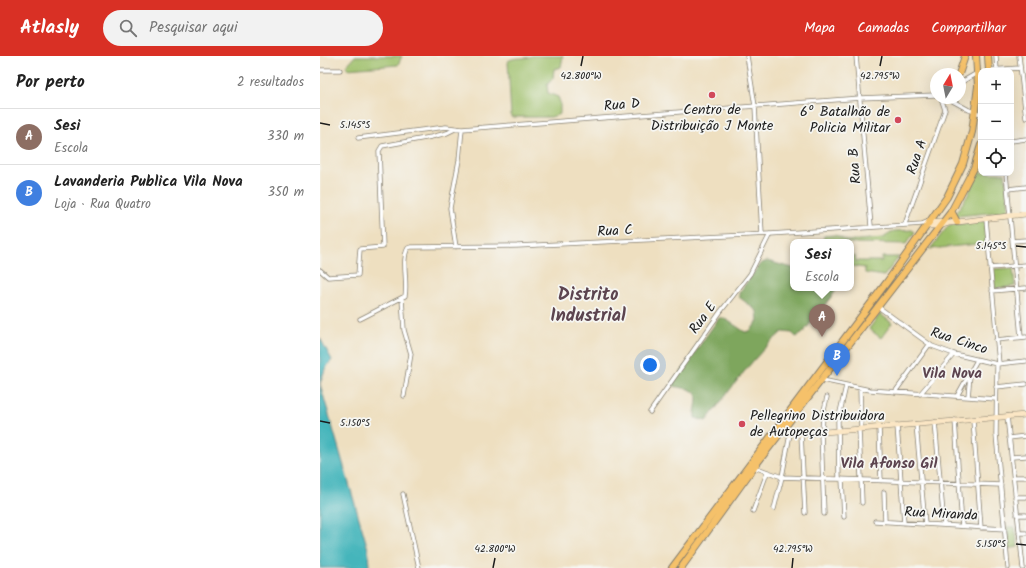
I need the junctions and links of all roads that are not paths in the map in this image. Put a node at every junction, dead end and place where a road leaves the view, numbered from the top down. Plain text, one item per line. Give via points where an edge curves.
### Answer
1 (747, 56) edge
2 (856, 56) edge
3 (965, 56) edge
4 (976, 56) edge
5 (988, 56) edge
6 (996, 56) edge
7 (1019, 56) edge
8 (962, 68) edge
9 (989, 68) edge
10 (997, 68) edge
11 (1020, 68) junction
12 (1014, 69) edge
13 (320, 70) edge
14 (340, 70) dead end
15 (977, 73) junction
16 (966, 79) edge
17 (1024, 88) edge
18 (930, 95) edge
19 (860, 98) junction
20 (943, 104) edge
21 (957, 104) edge
22 (755, 106) junction
23 (978, 113) edge
24 (1026, 118) edge
25 (456, 128) junction
26 (462, 129) junction
27 (358, 138) dead end
28 (1026, 139) edge
29 (1014, 141) edge
30 (978, 155) edge
31 (1006, 176) edge
32 (1026, 187) edge
33 (1008, 189) junction
34 (951, 211) junction
35 (1026, 214) edge
36 (1010, 215) junction
37 (986, 219) junction
38 (957, 222) junction
39 (926, 223) junction
40 (944, 223) junction
41 (905, 224) junction
42 (871, 226) junction
43 (762, 234) junction
44 (770, 234) junction
45 (1026, 240) edge
46 (1012, 241) junction
47 (456, 247) junction
48 (906, 254) junction
49 (1026, 265) edge
50 (1014, 266) junction
51 (990, 268) junction
52 (320, 270) edge
53 (904, 274) junction
54 (1026, 288) edge
55 (1017, 289) junction
56 (992, 291) junction
57 (402, 298) junction
58 (877, 306) junction
59 (360, 319) dead end
60 (1021, 337) junction
61 (1026, 337) edge
62 (996, 340) junction
63 (929, 345) junction
64 (954, 354) junction
65 (977, 360) junction
66 (1026, 361) edge
67 (998, 364) junction
68 (827, 366) junction
69 (971, 372) junction
70 (821, 380) junction
71 (1026, 384) edge
72 (846, 386) junction
73 (996, 387) junction
74 (860, 388) junction
75 (895, 392) junction
76 (920, 394) junction
77 (404, 396) dead end
78 (957, 396) junction
79 (968, 397) junction
80 (827, 398) dead end
81 (996, 399) junction
82 (650, 412) dead end
83 (1026, 415) edge
84 (1007, 416) junction
85 (995, 417) junction
86 (955, 420) junction
87 (973, 420) junction
88 (935, 422) junction
89 (916, 424) junction
90 (897, 425) junction
91 (879, 427) junction
92 (860, 428) junction
93 (779, 430) junction
94 (838, 430) junction
95 (822, 432) junction
96 (790, 434) junction
97 (801, 434) junction
98 (1026, 436) edge
99 (1009, 438) junction
100 (1026, 456) edge
101 (1012, 457) junction
102 (757, 458) junction
103 (754, 467) junction
104 (767, 473) junction
105 (782, 477) junction
106 (803, 477) junction
107 (1014, 477) junction
108 (1026, 477) edge
109 (823, 478) junction
110 (841, 479) junction
111 (861, 480) junction
112 (881, 481) junction
113 (901, 481) junction
114 (920, 482) junction
115 (940, 483) junction
116 (960, 484) junction
117 (978, 485) junction
118 (1002, 485) junction
119 (884, 492) dead end
120 (402, 494) dead end
121 (1015, 497) junction
122 (1026, 497) edge
123 (862, 503) dead end
124 (774, 509) dead end
125 (753, 511) dead end
126 (805, 513) dead end
127 (824, 514) dead end
128 (1017, 515) junction
129 (1026, 516) edge
130 (844, 517) dead end
131 (875, 521) dead end
132 (885, 522) junction
133 (904, 523) junction
134 (925, 524) junction
135 (944, 525) junction
136 (962, 526) junction
137 (981, 528) junction
138 (1005, 529) junction
139 (1019, 533) junction
140 (1026, 533) edge
141 (692, 540) junction
142 (699, 544) junction
143 (1024, 566) edge
144 (419, 568) edge
145 (672, 568) edge
146 (681, 568) edge
147 (1008, 568) edge

1 - 22 street
2 - 19 street, Rua B
3 - 8 main road
4 - 15 main road
5 - 9 main road
6 - 10 street
7 - 11 street
11 - 12 street
11 - 17 street
13 - 14 street
15 - 16 street
15 - 23 main road
17 - 24 street
18 - 19 street, Rua D
19 - 22 street, Rua D
19 - 42 street, Rua B
20 - 41 street, Rua A via 945,110
21 - 23 street
22 - 26 street, Rua D
22 - 43 street
23 - 39 main road via 960,171 947,197
25 - 26 street, Rua D
25 - 27 street, Rua D via 446,127
25 - 52 street via 442,134 382,146 379,151 383,247 360,249 358,275 328,277
26 - 47 street via 460,160 450,208
28 - 29 street
30 - 34 main road via 974,168
31 - 33 street
32 - 33 street
33 - 36 street
34 - 38 main road
34 - 40 main road
35 - 36 street
36 - 37 street
36 - 46 street
37 - 38 street
37 - 51 street
38 - 40 street
39 - 40 street
39 - 41 street, Rua C
39 - 48 main road
40 - 53 main road
41 - 42 street, Rua C
42 - 44 street, Rua C
43 - 44 street, Rua C
43 - 47 street, Rua C
44 - 82 street, Rua E via 750,274
45 - 46 street
46 - 50 street
47 - 57 street, Rua C via 408,248 407,289
48 - 53 main road via 910,261
48 - 68 main road
49 - 50 street
50 - 51 street
50 - 55 street
51 - 56 street
53 - 58 main road
54 - 55 street
55 - 56 street
55 - 60 street
56 - 62 street
57 - 59 street
57 - 77 street via 404,330 412,354
58 - 63 street, Rua Cinco
58 - 68 main road
60 - 61 street
60 - 62 street
62 - 67 street
63 - 64 street, Rua Cinco
63 - 75 street
64 - 65 street, Rua Cinco
64 - 76 street
65 - 67 street, Rua Cinco
65 - 69 street
66 - 67 street, Rua Cinco
67 - 73 street
68 - 70 main road
68 - 93 main road
69 - 78 street
69 - 79 street
70 - 72 street
70 - 93 main road
71 - 73 street
72 - 74 street
72 - 94 street via 839,412
73 - 81 street
74 - 75 street
74 - 92 street
75 - 76 street
76 - 78 street
78 - 79 street
79 - 81 street
80 - 95 street
81 - 85 street
83 - 84 street
84 - 85 street
84 - 99 street
85 - 87 street
85 - 118 street
86 - 87 street
86 - 88 street
86 - 116 street
87 - 117 street
88 - 89 street
88 - 115 street
89 - 90 street
89 - 114 street
90 - 91 street
90 - 113 street
91 - 92 street
91 - 112 street
92 - 94 street
92 - 111 street
93 - 96 street
93 - 102 main road
94 - 95 street
94 - 110 street
95 - 97 street
95 - 109 street
96 - 97 street
96 - 105 street
97 - 106 street
98 - 99 street
99 - 101 street
100 - 101 street
101 - 107 street
102 - 103 main road
102 - 141 main road
103 - 104 street
103 - 142 main road
104 - 105 street
104 - 125 street
105 - 106 street
105 - 124 street
106 - 109 street
106 - 126 street
107 - 108 street
107 - 121 street
109 - 110 street
109 - 127 street
110 - 111 street
110 - 130 street
111 - 112 street
111 - 123 street
112 - 113 street
113 - 114 street
113 - 133 street
114 - 115 street
114 - 134 street
115 - 116 street
115 - 135 street
116 - 117 street
116 - 136 street
117 - 118 street
117 - 137 street
118 - 138 street
119 - 132 street
120 - 144 street
121 - 122 street
121 - 128 street
128 - 129 street
128 - 139 street
131 - 132 street, Rua Miranda
132 - 133 street, Rua Miranda
133 - 134 street, Rua Miranda
134 - 135 street, Rua Miranda
135 - 136 street, Rua Miranda
136 - 137 street, Rua Miranda
137 - 138 street, Rua Miranda
138 - 147 street
139 - 140 street
139 - 143 street
141 - 142 main road
141 - 145 main road
142 - 146 main road

